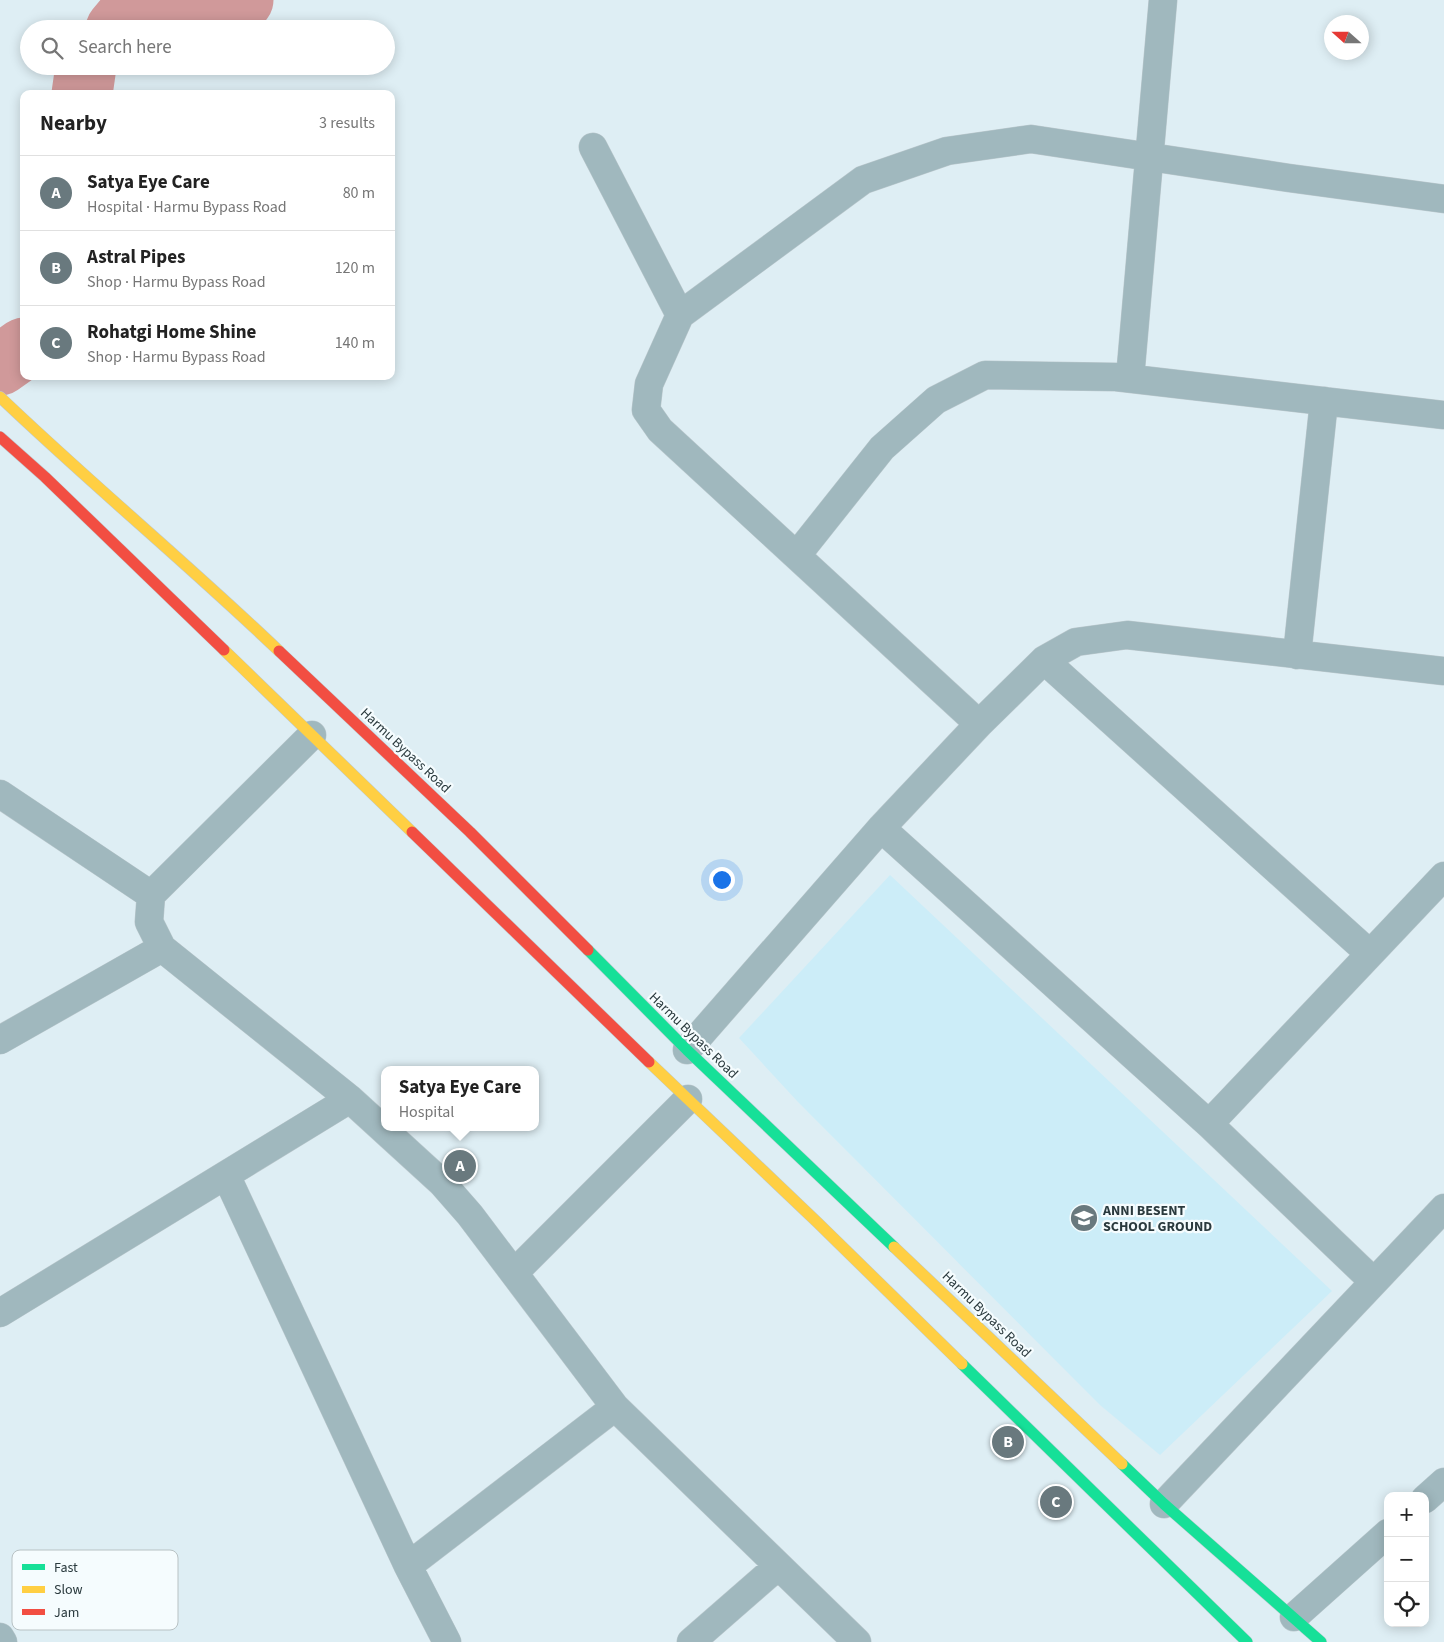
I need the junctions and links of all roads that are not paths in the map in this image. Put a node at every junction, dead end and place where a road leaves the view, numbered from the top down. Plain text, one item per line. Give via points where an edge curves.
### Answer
1 (1163, 0) edge
2 (593, 147) dead end
3 (1150, 156) junction
4 (1444, 199) edge
5 (680, 315) junction
6 (1130, 378) junction
7 (0, 397) edge
8 (1324, 401) junction
9 (1444, 415) edge
10 (0, 437) edge
11 (796, 555) junction
12 (1297, 654) junction
13 (1044, 660) junction
14 (1444, 671) edge
15 (979, 724) junction
16 (312, 735) junction
17 (0, 794) edge
18 (881, 828) junction
19 (1444, 876) edge
20 (151, 895) junction
21 (162, 948) junction
22 (1369, 953) junction
23 (0, 1040) edge
24 (687, 1050) junction
25 (350, 1099) junction
26 (688, 1099) junction
27 (1208, 1124) junction
28 (381, 1128) edge
29 (385, 1131) edge
30 (226, 1175) junction
31 (1444, 1208) edge
32 (514, 1273) junction
33 (1374, 1282) junction
34 (0, 1313) edge
35 (615, 1407) junction
36 (1444, 1482) edge
37 (1429, 1495) edge
38 (1164, 1504) junction
39 (1384, 1537) edge
40 (408, 1566) junction
41 (778, 1566) junction
42 (1294, 1617) junction
43 (0, 1637) edge
44 (1241, 1640) edge
45 (3, 1642) edge
46 (447, 1642) edge
47 (691, 1642) edge
48 (857, 1642) edge
49 (1321, 1642) edge

1 - 3 street
2 - 5 street
3 - 4 street
3 - 5 street via 1031,139 947,151 863,180
3 - 6 street
5 - 11 street via 649,384 646,410 660,430
6 - 8 street
6 - 11 street via 985,375 936,400 882,448
7 - 24 main road, Harmu Bypass Road via 217,592 470,832
8 - 9 street
8 - 12 street
10 - 16 main road
11 - 15 street
12 - 13 street via 1127,635 1076,642
12 - 14 street
13 - 15 street
13 - 22 street
15 - 18 street
16 - 20 street
16 - 26 main road
17 - 20 street
18 - 24 street
18 - 27 street
19 - 22 street
20 - 21 street via 149,922
21 - 23 street
21 - 25 street
22 - 27 street
24 - 38 main road, Harmu Bypass Road
25 - 28 street
25 - 30 street
26 - 32 street
26 - 44 main road
27 - 33 street
29 - 32 street via 442,1184
30 - 34 street
30 - 40 street
31 - 33 street
32 - 35 street
33 - 38 street
35 - 40 street
35 - 41 street
36 - 37 street
38 - 42 main road, Harmu Bypass Road
39 - 42 street
40 - 46 street
41 - 47 street
41 - 48 street
42 - 49 main road, Harmu Bypass Road
43 - 45 street

